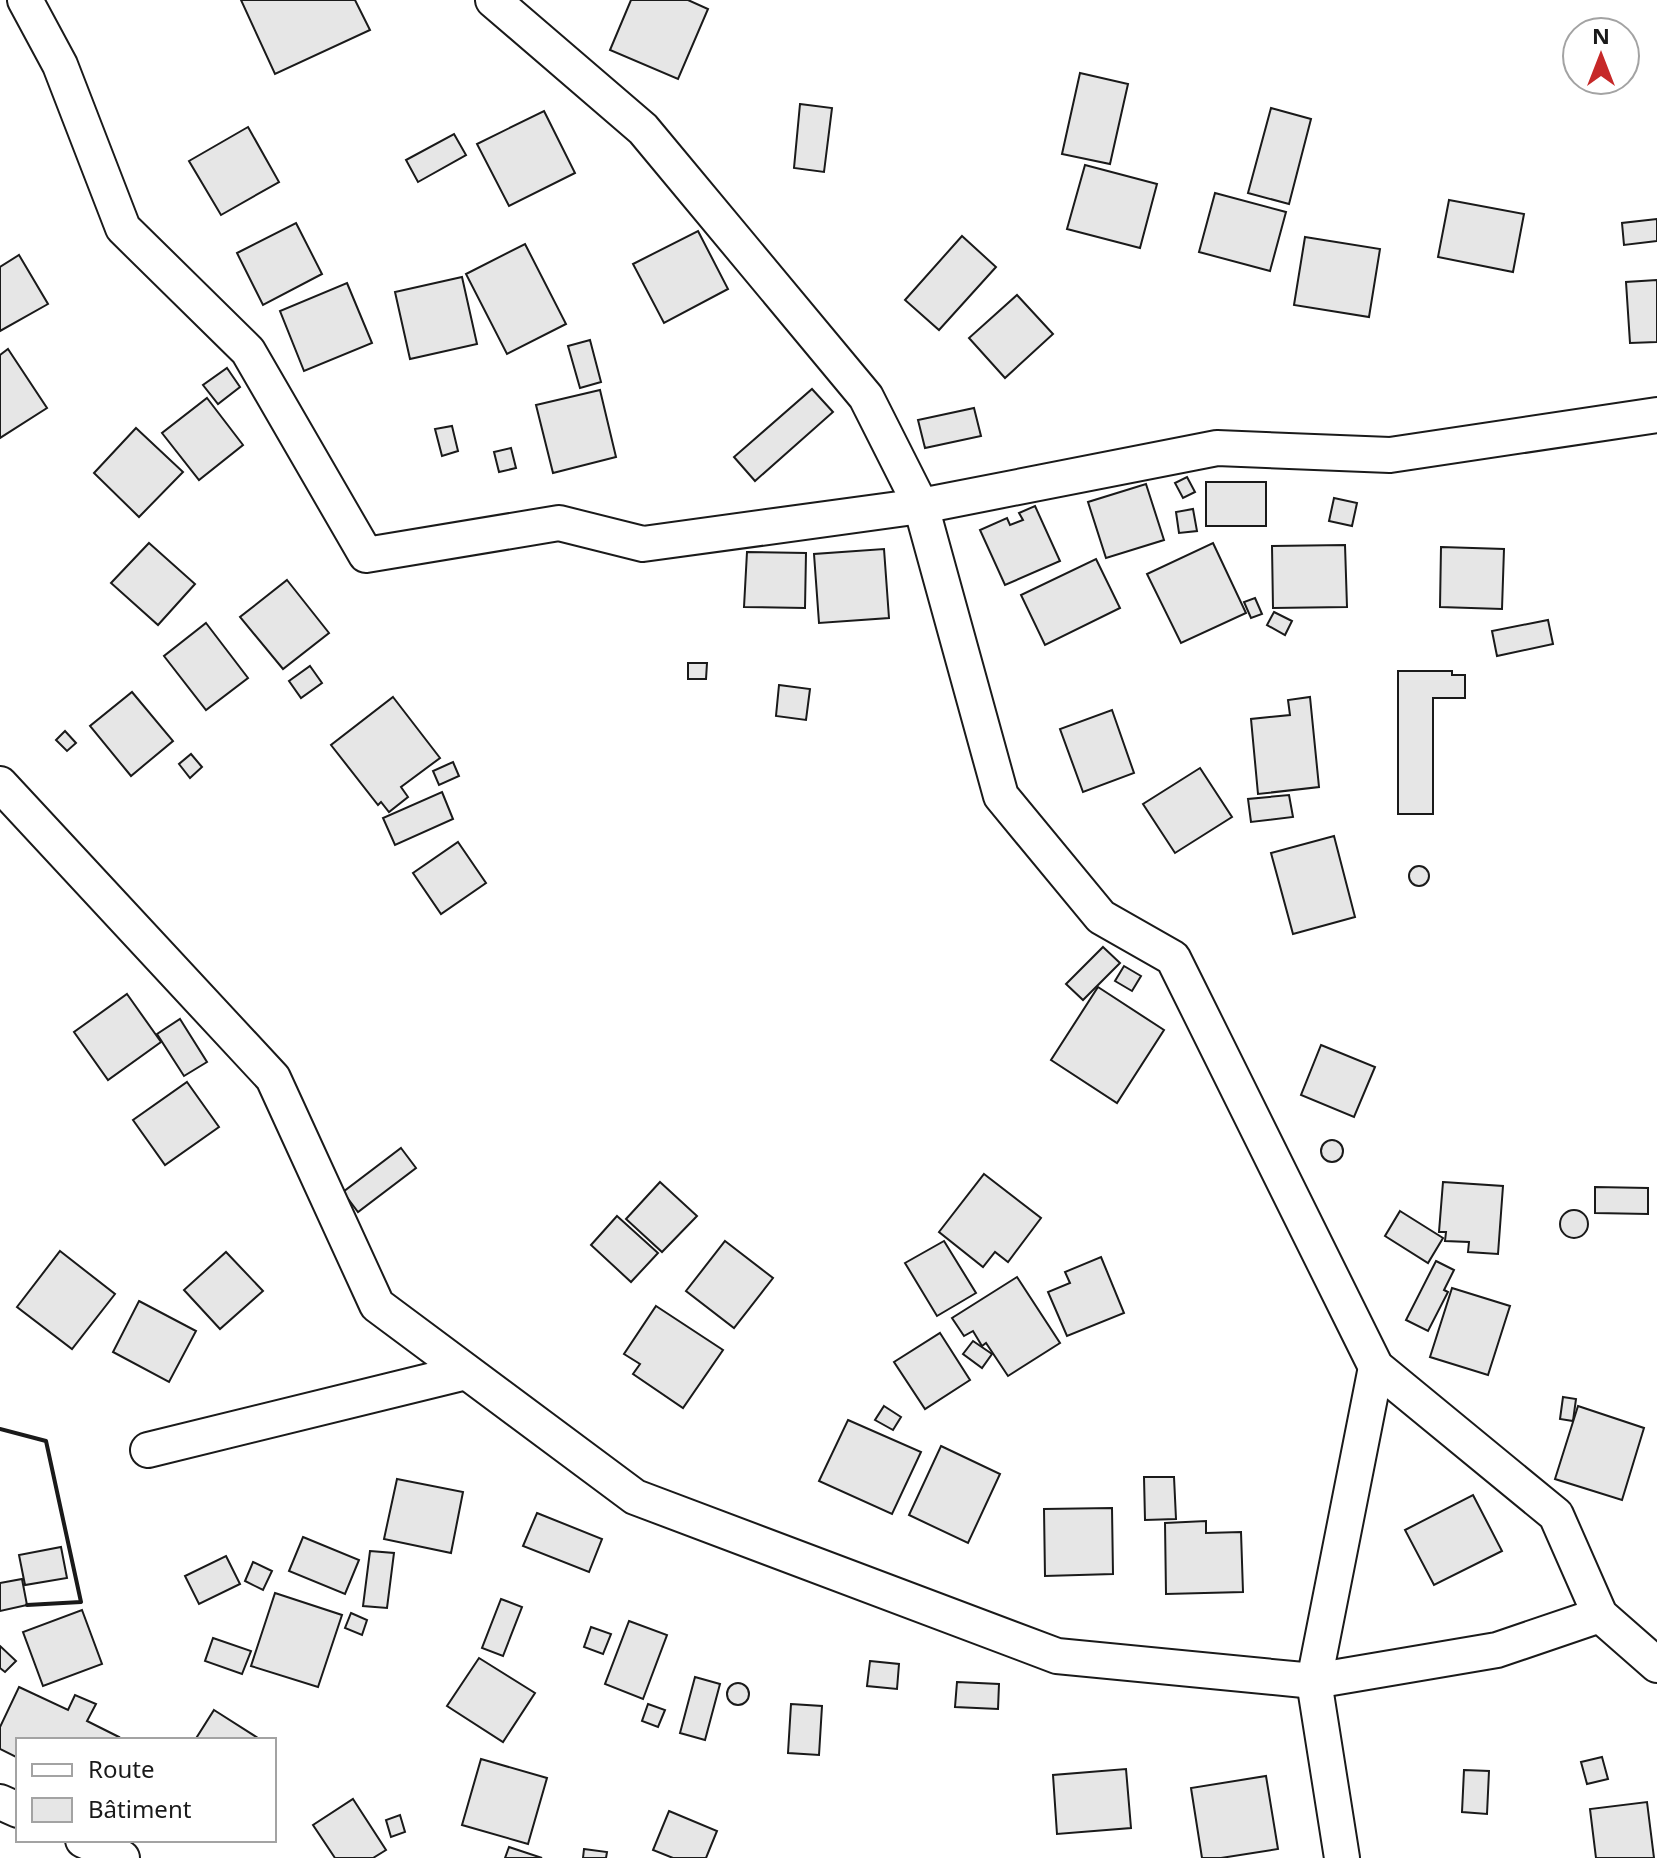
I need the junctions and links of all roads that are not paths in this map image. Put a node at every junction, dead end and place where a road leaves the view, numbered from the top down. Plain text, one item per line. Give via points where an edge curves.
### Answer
1 (25, 0) edge
2 (493, 0) edge
3 (1657, 415) edge
4 (921, 506) junction
5 (0, 784) edge
6 (1376, 1367) junction
7 (466, 1372) junction
8 (148, 1450) dead end
9 (1600, 1615) junction
10 (1657, 1665) edge
11 (1314, 1681) junction
12 (87, 1842) edge
13 (122, 1858) edge
14 (1342, 1858) edge

1 - 4 street via 60,65 123,228 248,351 366,555 559,523 643,544
2 - 4 street via 643,129 866,397
3 - 4 street via 1390,455 1217,448
4 - 6 street via 1001,796 1101,917 1173,958
5 - 7 street via 273,1078 377,1305
6 - 9 street via 1556,1515
6 - 11 street
7 - 8 street
7 - 11 street via 635,1497 1057,1656
9 - 10 street
9 - 11 street via 1497,1650
11 - 14 street
12 - 13 street

